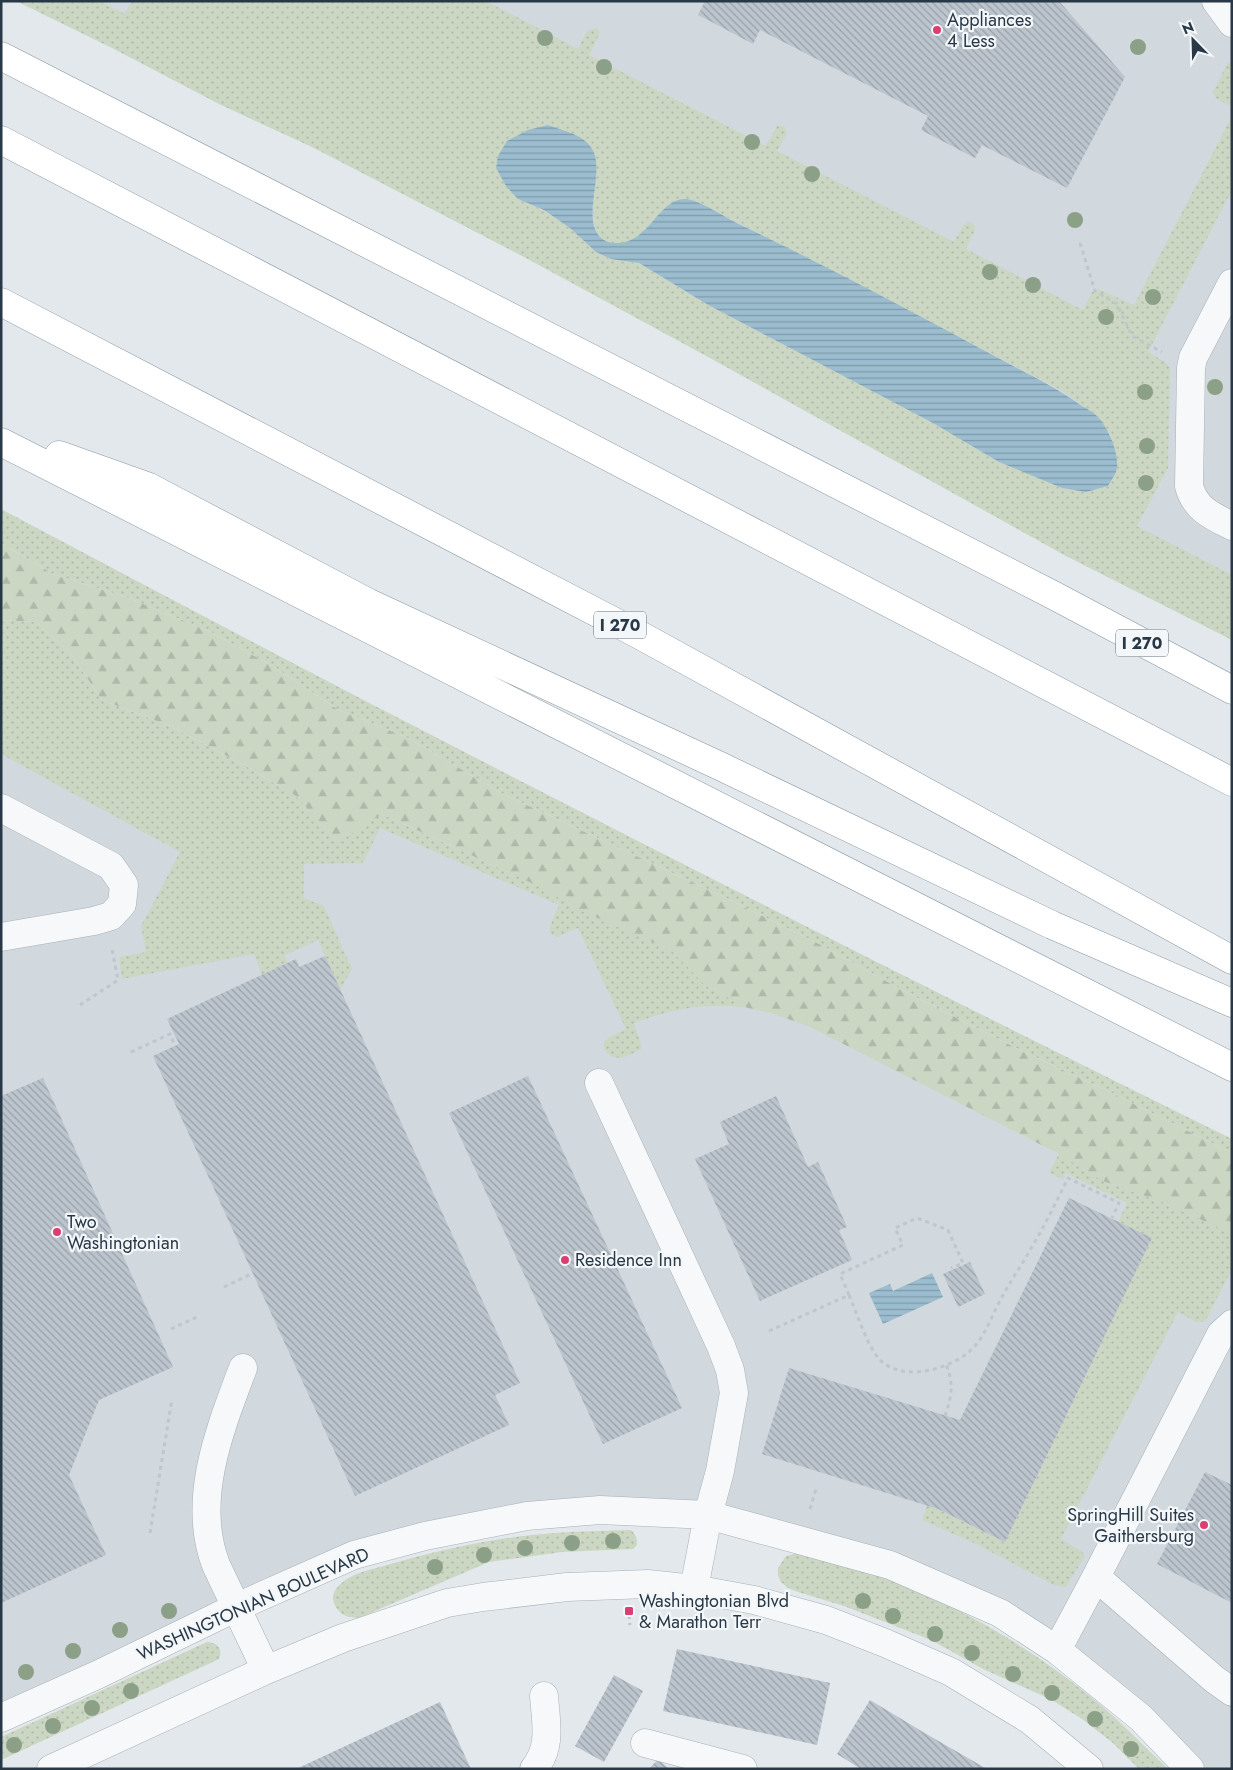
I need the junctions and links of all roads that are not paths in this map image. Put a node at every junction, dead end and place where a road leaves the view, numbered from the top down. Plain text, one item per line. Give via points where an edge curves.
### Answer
1 (1, 56) edge
2 (1, 140) edge
3 (1232, 284) edge
4 (1, 302) edge
5 (1, 435) edge
6 (1, 442) edge
7 (1232, 526) edge
8 (1232, 690) edge
9 (1232, 782) edge
10 (1, 808) edge
11 (1, 937) edge
12 (1232, 960) edge
13 (1232, 1003) edge
14 (1232, 1068) edge
15 (599, 1083) dead end
16 (1232, 1324) edge
17 (243, 1368) dead end
18 (708, 1515) junction
19 (1096, 1577) junction
20 (694, 1589) junction
21 (237, 1607) junction
22 (1057, 1650) junction
23 (266, 1670) junction
24 (1232, 1692) edge
25 (544, 1696) dead end
26 (1, 1718) edge
27 (645, 1743) dead end
28 (51, 1769) edge
29 (534, 1769) edge
30 (743, 1769) edge
31 (1089, 1769) edge
32 (1190, 1769) edge

1 - 8 highway, I 270
2 - 9 highway
3 - 7 street via 1198,347 1191,368 1189,486 1204,512
4 - 12 highway, I 270 via 636,633
5 - 13 highway via 148,487 370,603 1052,924
6 - 14 highway
10 - 11 street via 111,866 124,885 122,904 110,916
15 - 18 street via 730,1370 734,1393 720,1471
16 - 19 street via 1221,1334
17 - 21 street via 221,1427 210,1473 206,1522 210,1548
18 - 20 street
18 - 21 street, WASHINGTONIAN BOULEVARD via 600,1510 527,1516 425,1536 354,1555
18 - 22 street, WASHINGTONIAN BOULEVARD via 890,1565 1000,1614
19 - 22 street
19 - 24 street
20 - 23 street via 648,1584 606,1585 447,1603 343,1638
20 - 31 street via 754,1600 826,1620 950,1672 1030,1720
21 - 23 street
21 - 26 street, WASHINGTONIAN BOULEVARD
22 - 32 street, WASHINGTONIAN BOULEVARD via 1141,1718
23 - 28 street
25 - 29 street via 547,1740 545,1752
27 - 30 street

